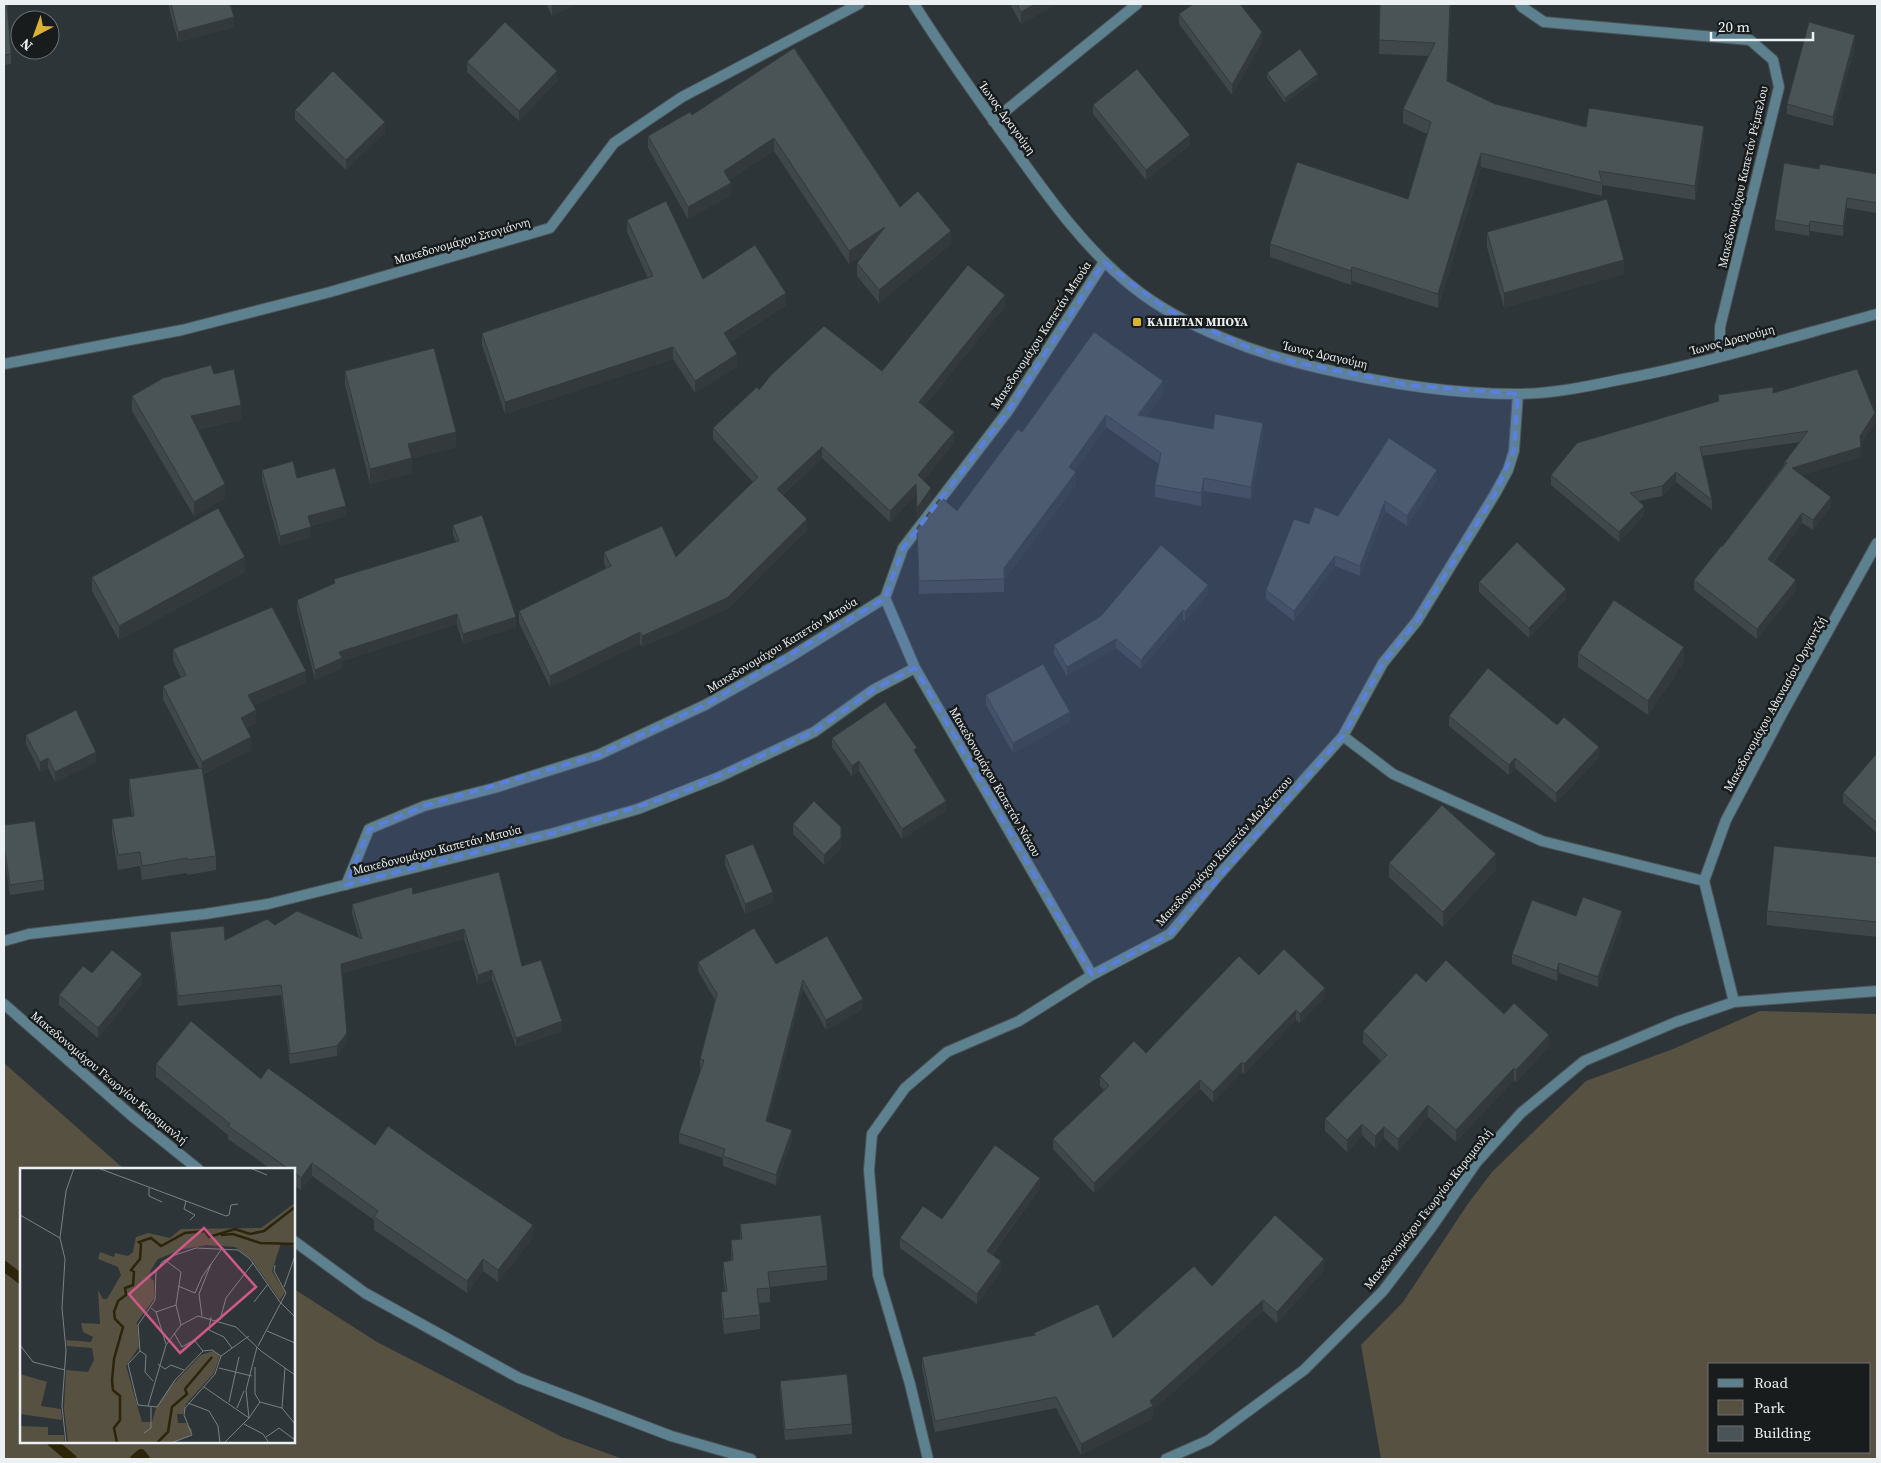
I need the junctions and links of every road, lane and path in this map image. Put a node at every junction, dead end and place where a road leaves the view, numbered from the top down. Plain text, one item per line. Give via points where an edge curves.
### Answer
1 (859, 4) edge
2 (914, 4) edge
3 (1137, 4) edge
4 (1520, 4) edge
5 (993, 121) junction
6 (1104, 262) junction
7 (1877, 314) edge
8 (1720, 356) junction
9 (4, 364) edge
10 (1518, 394) junction
11 (1877, 543) edge
12 (885, 598) junction
13 (915, 668) junction
14 (1343, 736) junction
15 (1704, 881) junction
16 (346, 885) junction
17 (4, 940) edge
18 (1092, 974) junction
19 (1877, 991) edge
20 (1734, 1002) junction
21 (4, 1004) edge
22 (197, 1168) edge
23 (295, 1243) edge
24 (751, 1459) edge
25 (928, 1459) edge
26 (1166, 1459) edge

1 - 9 street, Μακεδονομάχου Στογιάννη via 682,97 614,143 550,228 330,292 182,330
2 - 5 street, Ίωνος Δραγούμη
3 - 5 street
4 - 8 street, Μακεδονομάχου Καπετάν Ρέμπελου via 1544,22 1750,40 1774,60 1779,87 1720,327
5 - 6 street, Ίωνος Δραγούμη via 1079,235
6 - 10 street, Ίωνος Δραγούμη via 1134,288 1206,330 1294,362 1351,376 1409,385
6 - 12 street, Μακεδονομάχου Καπετάν Μπούα via 1008,411 903,548
7 - 8 street, Ίωνος Δραγούμη
8 - 10 street, Ίωνος Δραγούμη via 1616,381
10 - 14 street, Μακεδονομάχου Καπετάν Μαλέτσκου via 1514,451 1496,494 1417,621 1383,663
11 - 15 street, Μακεδονομάχου Αθανασίου Οργαντζή via 1726,820
12 - 13 street, Μακεδονομάχου Καπετάν Νάκου
12 - 16 street, Μακεδονομάχου Καπετάν Μπούα via 790,658 704,705 598,755 424,806 369,829
13 - 16 street, Μακεδονομάχου Καπετάν Μπούα via 873,690 814,732 719,777 638,809
13 - 18 street, Μακεδονομάχου Καπετάν Νάκου
14 - 15 street via 1393,774 1542,840
14 - 18 street, Μακεδονομάχου Καπετάν Μαλέτσκου via 1170,934
15 - 20 street
16 - 17 street, Μακεδονομάχου Καπετάν Μπούα via 268,904
18 - 25 street, Μακεδονομάχου Καπετάν Μαλέτσκου via 1019,1021 947,1052 905,1088 872,1134 869,1170 878,1275
19 - 20 street, Μακεδονομάχου Γεωργίου Καραμανλή
20 - 26 street, Μακεδονομάχου Γεωργίου Καραμανλή via 1676,1022 1584,1062 1521,1113 1476,1163 1383,1291 1304,1370 1209,1440
21 - 22 street, Μακεδονομάχου Γεωργίου Καραμανλή
23 - 24 street via 364,1293 519,1378 671,1436

